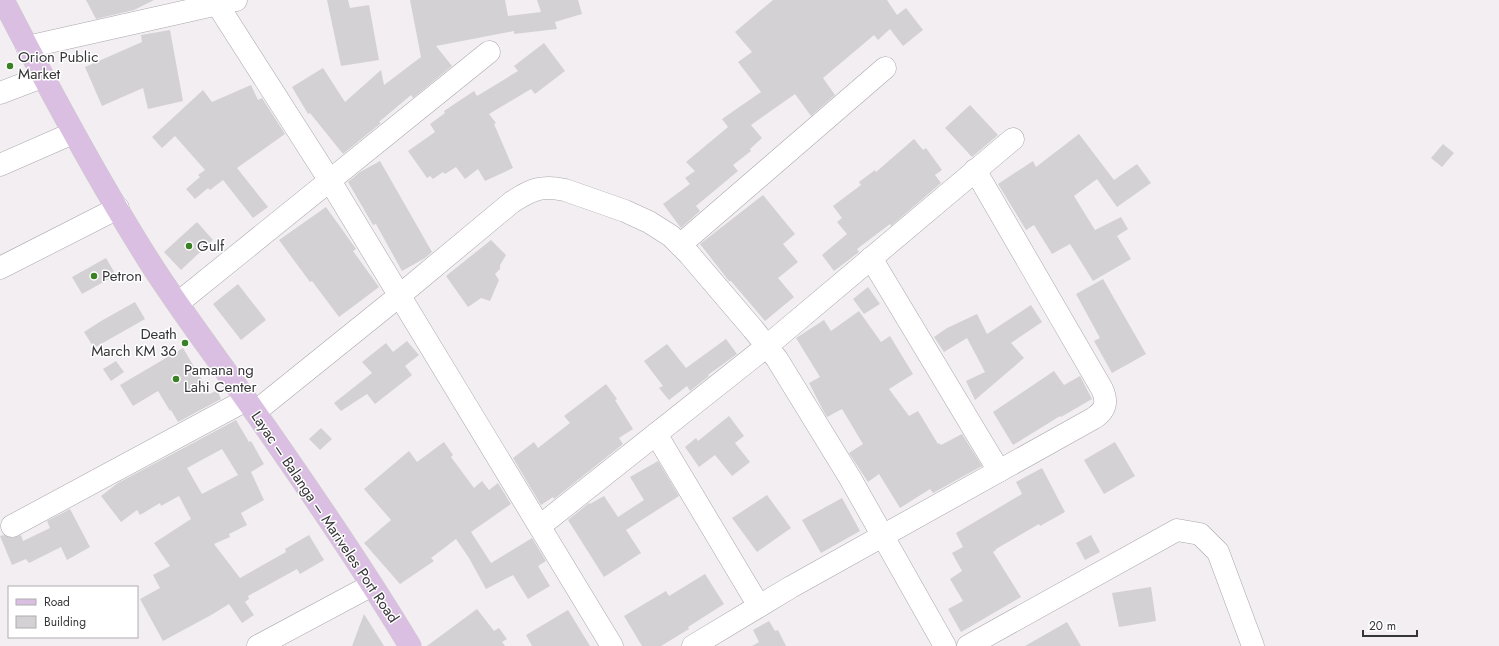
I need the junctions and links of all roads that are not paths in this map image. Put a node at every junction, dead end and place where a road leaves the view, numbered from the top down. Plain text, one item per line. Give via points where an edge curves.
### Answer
1 (4, 0) edge
2 (218, 2) edge
3 (27, 47) junction
4 (489, 52) dead end
5 (885, 68) dead end
6 (42, 77) junction
7 (0, 93) edge
8 (73, 132) junction
9 (1012, 139) dead end
10 (0, 165) edge
11 (975, 170) junction
12 (330, 181) junction
13 (118, 208) junction
14 (680, 245) junction
15 (871, 258) junction
16 (0, 268) edge
17 (400, 296) junction
18 (178, 303) junction
19 (767, 346) junction
20 (250, 406) junction
21 (656, 434) junction
22 (999, 471) junction
23 (12, 526) dead end
24 (540, 526) junction
25 (883, 536) junction
26 (372, 585) junction
27 (759, 606) junction
28 (258, 646) edge
29 (410, 646) edge
30 (612, 646) edge
31 (693, 646) edge
32 (945, 646) edge
33 (968, 646) edge
34 (1253, 646) edge

1 - 3 main road, Layac – Balanga – Mariveles Port Road
2 - 3 street
2 - 12 street
3 - 6 main road, Layac – Balanga – Mariveles Port Road
4 - 12 street
5 - 14 street
6 - 7 street
6 - 8 main road, Layac – Balanga – Mariveles Port Road
8 - 10 street
8 - 13 main road, Layac – Balanga – Mariveles Port Road
9 - 11 street
11 - 15 street
11 - 22 street via 1106,400 1104,409 1094,418
12 - 17 street
12 - 18 street
13 - 16 street
13 - 18 main road, Layac – Balanga – Mariveles Port Road
14 - 17 street via 660,229 624,211 565,190 541,188 526,193 512,202
14 - 19 street
15 - 19 street
15 - 22 street
17 - 20 street
17 - 24 street
18 - 20 main road, Layac – Balanga – Mariveles Port Road
19 - 21 street
19 - 25 street via 842,464
20 - 23 street
20 - 26 main road, Layac – Balanga – Mariveles Port Road
21 - 24 street
21 - 27 street
22 - 25 street
24 - 30 street
25 - 27 street
25 - 32 street
26 - 28 street
26 - 29 main road, Layac – Balanga – Mariveles Port Road
27 - 31 street
33 - 34 street via 1177,530 1200,534 1218,552

